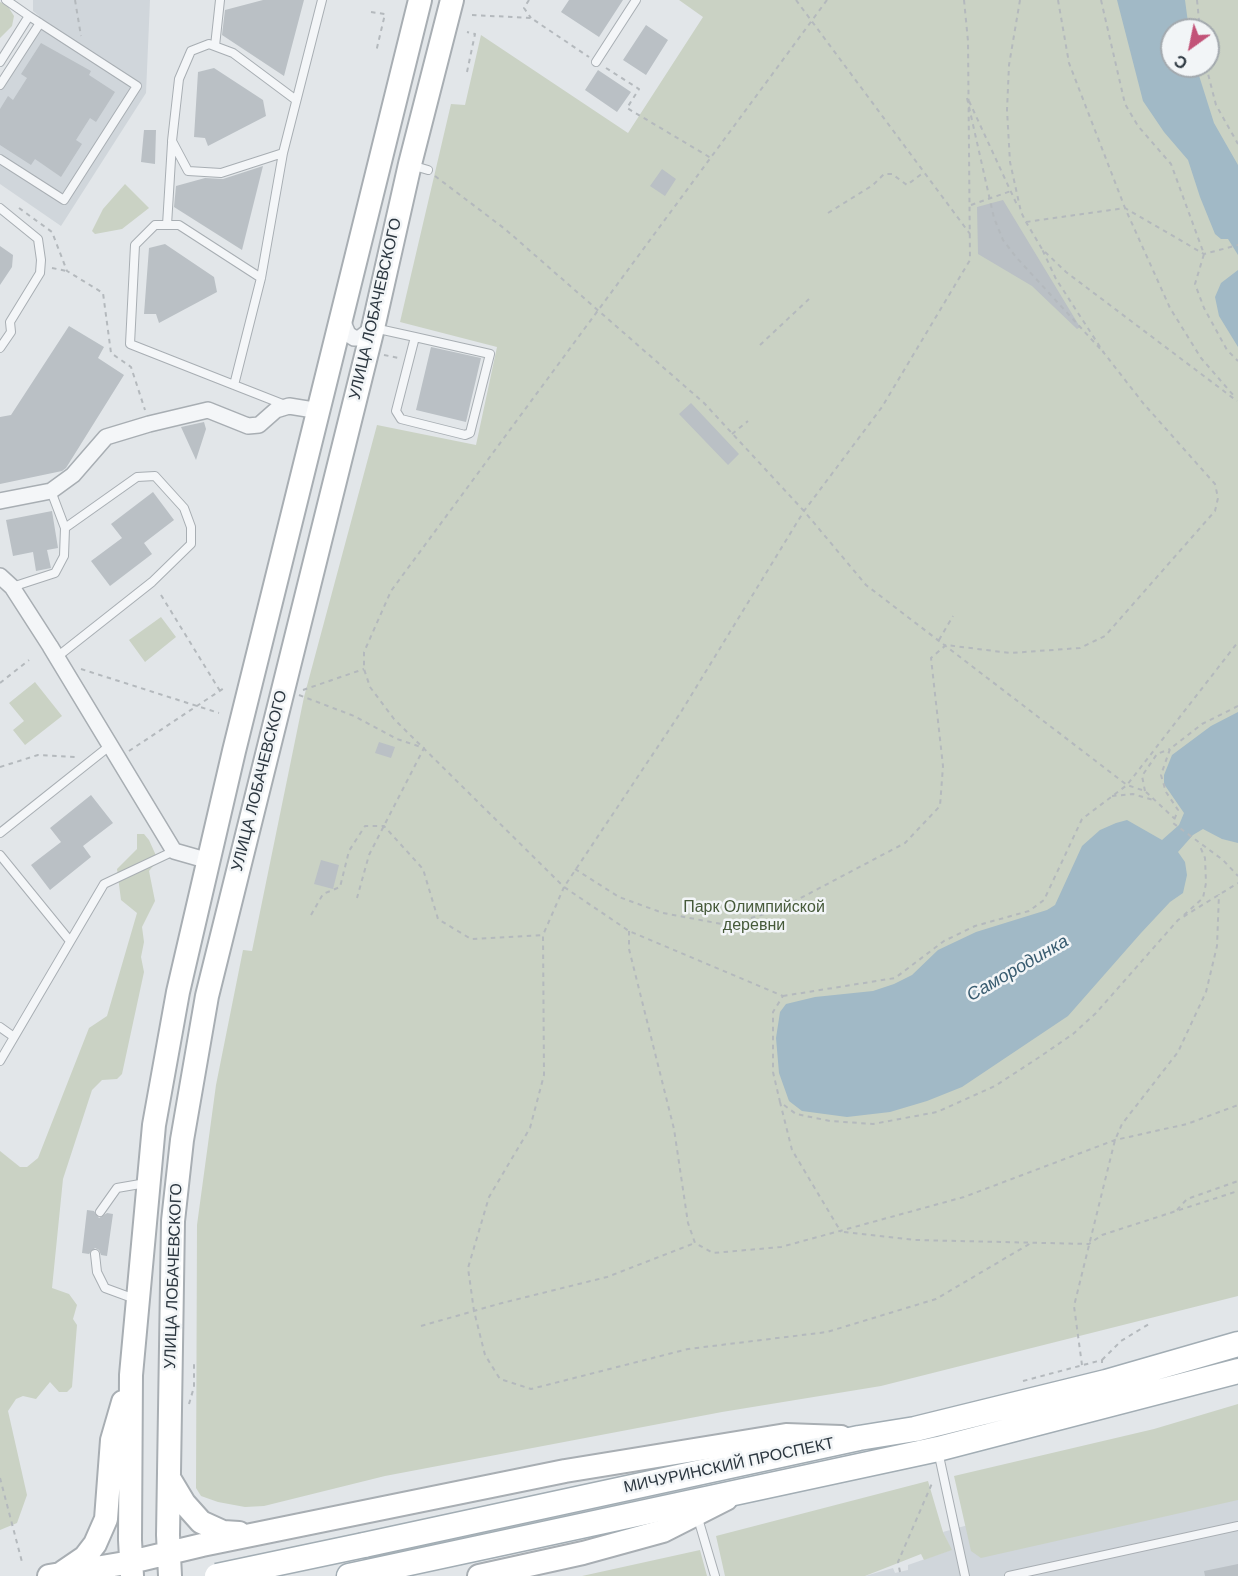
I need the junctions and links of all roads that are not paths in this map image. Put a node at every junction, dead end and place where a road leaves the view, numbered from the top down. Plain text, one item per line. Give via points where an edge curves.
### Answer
1 (6, 0) edge
2 (220, 0) edge
3 (322, 0) edge
4 (420, 0) edge
5 (452, 0) edge
6 (636, 0) edge
7 (29, 16) junction
8 (40, 23) junction
9 (215, 46) junction
10 (0, 62) edge
11 (596, 62) road end
12 (0, 85) edge
13 (296, 100) junction
14 (172, 141) junction
15 (283, 153) junction
16 (0, 159) edge
17 (2, 211) edge
18 (167, 225) junction
19 (261, 278) junction
20 (342, 320) junction
21 (373, 328) junction
22 (415, 337) junction
23 (0, 348) edge
24 (234, 385) junction
25 (290, 406) junction
26 (320, 411) junction
27 (51, 491) junction
28 (0, 501) edge
29 (65, 528) junction
30 (0, 576) edge
31 (12, 587) junction
32 (59, 660) junction
33 (116, 751) junction
34 (0, 833) edge
35 (174, 851) junction
36 (0, 855) edge
37 (209, 861) junction
38 (70, 941) junction
39 (0, 1027) edge
40 (14, 1037) junction
41 (0, 1061) edge
42 (147, 1183) junction
43 (100, 1212) dead end
44 (94, 1254) dead end
45 (137, 1300) junction
46 (1238, 1344) edge
47 (1238, 1371) edge
48 (131, 1375) junction
49 (859, 1438) junction
50 (937, 1461) junction
51 (169, 1478) junction
52 (743, 1491) junction
53 (697, 1514) junction
54 (299, 1526) junction
55 (1238, 1526) edge
56 (267, 1532) junction
57 (169, 1565) edge
58 (132, 1569) edge
59 (513, 1572) edge
60 (360, 1574) edge
61 (55, 1575) edge
62 (216, 1576) edge
63 (267, 1576) edge
64 (479, 1576) edge
65 (715, 1576) edge
66 (965, 1576) edge
67 (1009, 1576) edge

1 - 7 lane
2 - 9 lane
3 - 13 lane
4 - 20 main road, УЛИЦА ЛОБАЧЕВСКОГО
5 - 21 main road, УЛИЦА ЛОБАЧЕВСКОГО via 419,167
6 - 11 lane
7 - 8 lane
7 - 10 lane
8 - 12 lane
8 - 16 lane via 137,86 64,200
9 - 13 lane via 233,53
9 - 14 lane via 209,44 191,51 179,79
13 - 15 lane
14 - 15 lane via 188,171 221,173
14 - 18 lane
15 - 19 lane
17 - 23 lane via 38,239 40,273 10,322 11,332
18 - 19 lane via 179,225
18 - 24 lane via 155,225 135,245 130,344
19 - 24 lane
20 - 21 street via 354,338
20 - 26 main road, УЛИЦА ЛОБАЧЕВСКОГО
21 - 22 lane
21 - 51 main road, УЛИЦА ЛОБАЧЕВСКОГО via 203,1020 182,1140 173,1221
22 - 22 lane via 396,411 401,419 470,433 490,354
24 - 25 lane
25 - 26 street
25 - 27 street via 276,410 259,425 248,426 208,410 105,437 73,475
26 - 37 main road, УЛИЦА ЛОБАЧЕВСКОГО
27 - 28 street
27 - 29 lane
29 - 31 lane via 64,556 55,573
29 - 32 lane via 137,477 155,476 184,508 191,526 191,544
30 - 31 street
31 - 32 street
32 - 33 street
33 - 34 lane via 92,759
33 - 35 street
35 - 37 street
35 - 38 lane via 104,884
36 - 38 lane
37 - 42 main road, УЛИЦА ЛОБАЧЕВСКОГО via 178,992
38 - 40 lane
39 - 40 lane
40 - 41 lane
42 - 43 lane via 117,1188
42 - 45 main road, УЛИЦА ЛОБАЧЕВСКОГО
44 - 45 lane via 105,1288
45 - 48 main road, УЛИЦА ЛОБАЧЕВСКОГО
46 - 49 main road, МИЧУРИНСКИЙ ПРОСПЕКТ via 926,1427
47 - 50 main road, МИЧУРИНСКИЙ ПРОСПЕКТ
48 - 58 main road, УЛИЦА ЛОБАЧЕВСКОГО
48 - 61 main road via 112,1440 106,1519 85,1557
49 - 54 main road via 786,1435 565,1472
49 - 62 main road, МИЧУРИНСКИЙ ПРОСПЕКТ, bridge
50 - 52 main road, МИЧУРИНСКИЙ ПРОСПЕКТ
50 - 66 lane
51 - 56 main road via 184,1503 210,1527 223,1532
51 - 57 main road, УЛИЦА ЛОБАЧЕВСКОГО
52 - 53 main road
52 - 60 main road, МИЧУРИНСКИЙ ПРОСПЕКТ
53 - 59 main road via 663,1531
53 - 65 lane
54 - 56 main road
54 - 63 main road via 273,1547
55 - 67 lane
56 - 57 main road
57 - 58 main road
58 - 61 main road
59 - 64 main road

